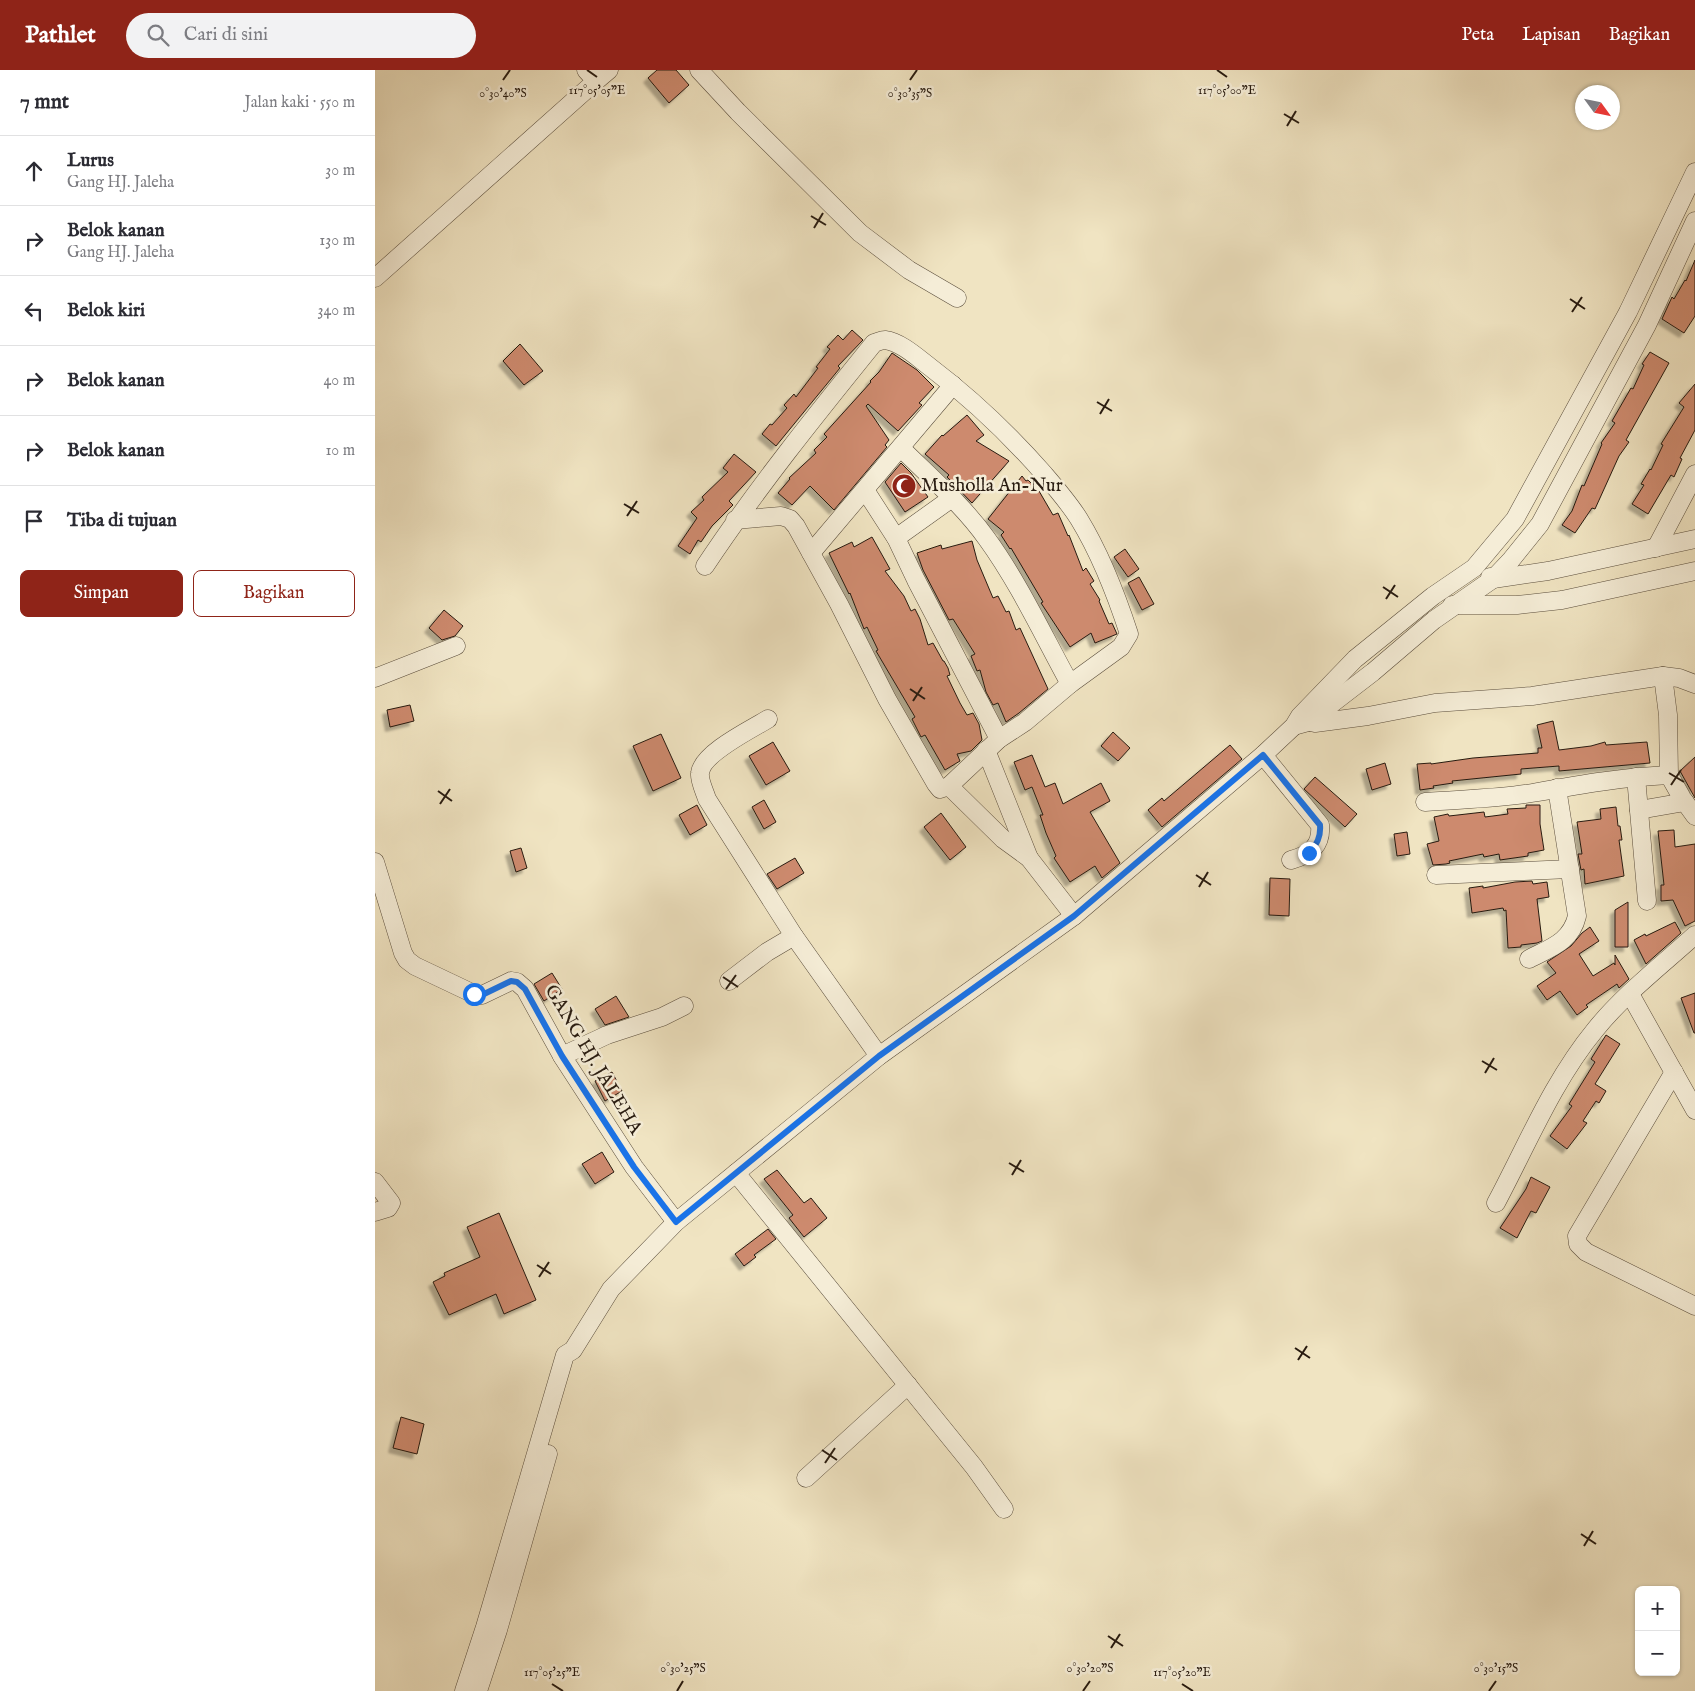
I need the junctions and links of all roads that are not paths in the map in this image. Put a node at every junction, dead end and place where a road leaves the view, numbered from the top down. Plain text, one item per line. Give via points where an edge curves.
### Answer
1 (699, 70) edge
2 (597, 74) edge
3 (1695, 172) edge
4 (1695, 221) edge
5 (375, 278) edge
6 (957, 298) dead end
7 (1628, 312) junction
8 (1647, 325) junction
9 (953, 385) junction
10 (901, 448) junction
11 (1695, 474) edge
12 (865, 490) junction
13 (952, 498) junction
14 (735, 520) junction
15 (897, 538) junction
16 (1695, 539) edge
17 (1656, 548) junction
18 (811, 553) junction
19 (705, 566) dead end
20 (1474, 568) junction
21 (1695, 571) edge
22 (1493, 579) junction
23 (1433, 596) junction
24 (1453, 606) junction
25 (456, 646) dead end
26 (1663, 676) junction
27 (375, 678) edge
28 (1070, 684) junction
29 (1695, 684) edge
30 (768, 719) dead end
31 (1301, 721) junction
32 (999, 738) junction
33 (986, 750) junction
34 (1263, 755) junction
35 (1669, 775) junction
36 (1636, 776) junction
37 (949, 786) junction
38 (1557, 788) junction
39 (1425, 802) dead end
40 (1690, 809) edge
41 (1639, 810) junction
42 (1029, 858) junction
43 (1291, 860) dead end
44 (375, 862) edge
45 (1570, 869) junction
46 (1436, 875) dead end
47 (1647, 901) dead end
48 (1074, 916) junction
49 (794, 936) junction
50 (1695, 936) edge
51 (1529, 959) dead end
52 (729, 981) dead end
53 (1630, 994) junction
54 (684, 1006) dead end
55 (562, 1056) junction
56 (879, 1056) junction
57 (1674, 1072) junction
58 (1695, 1110) edge
59 (736, 1173) junction
60 (375, 1182) edge
61 (1496, 1203) dead end
62 (375, 1212) edge
63 (676, 1222) junction
64 (1695, 1306) edge
65 (573, 1350) junction
66 (908, 1385) junction
67 (806, 1478) dead end
68 (1004, 1509) dead end
69 (464, 1691) edge
70 (478, 1691) edge

1 - 6 street via 860,233 909,270
2 - 5 street
3 - 7 street
4 - 8 street
7 - 8 street
7 - 20 street via 1515,520
8 - 22 street via 1540,524
9 - 10 street
9 - 14 street via 890,341 874,343
9 - 28 street via 1007,432 1061,494 1079,519 1115,592 1129,634 1121,647
10 - 12 street
10 - 13 street
11 - 17 street
12 - 15 street
12 - 18 street
13 - 15 street
13 - 28 street via 987,539
14 - 18 street via 781,516 790,519
14 - 19 street
15 - 32 street
16 - 17 street
17 - 22 street
18 - 37 street via 887,700 936,784 940,788
20 - 22 street
20 - 23 street
21 - 24 street via 1562,600 1517,605
22 - 24 street
23 - 24 street
23 - 31 street via 1355,659
24 - 31 street
25 - 27 street
26 - 29 street
26 - 31 street via 1532,696 1435,704 1315,724
26 - 35 street via 1670,740
28 - 32 street via 1025,722
30 - 49 street via 710,756 700,774 707,799
31 - 34 street
32 - 33 street
33 - 37 street
33 - 42 street
34 - 43 street via 1320,825 1321,834 1313,849
34 - 48 street
35 - 36 street
35 - 40 street
36 - 38 street
36 - 41 street
37 - 42 street via 1003,839
38 - 39 street
38 - 45 street
40 - 41 street
41 - 47 street
42 - 48 street
44 - 55 street, GANG HJ. JALEHA via 407,960 474,994 482,995 511,981 517,982 525,989
45 - 46 street
45 - 51 street via 1577,916 1575,925 1561,942
48 - 56 street
49 - 52 street
49 - 56 street
50 - 53 street
53 - 57 street
53 - 61 street via 1595,1029 1566,1071
54 - 55 street
55 - 63 street, GANG HJ. JALEHA via 634,1167
56 - 59 street
57 - 58 street
57 - 64 street via 1577,1236 1578,1244 1586,1252
59 - 63 street
59 - 66 street
60 - 62 street via 391,1204
63 - 65 street via 611,1289
65 - 69 street via 565,1355
65 - 70 street via 575,1360
66 - 67 street
66 - 68 street

